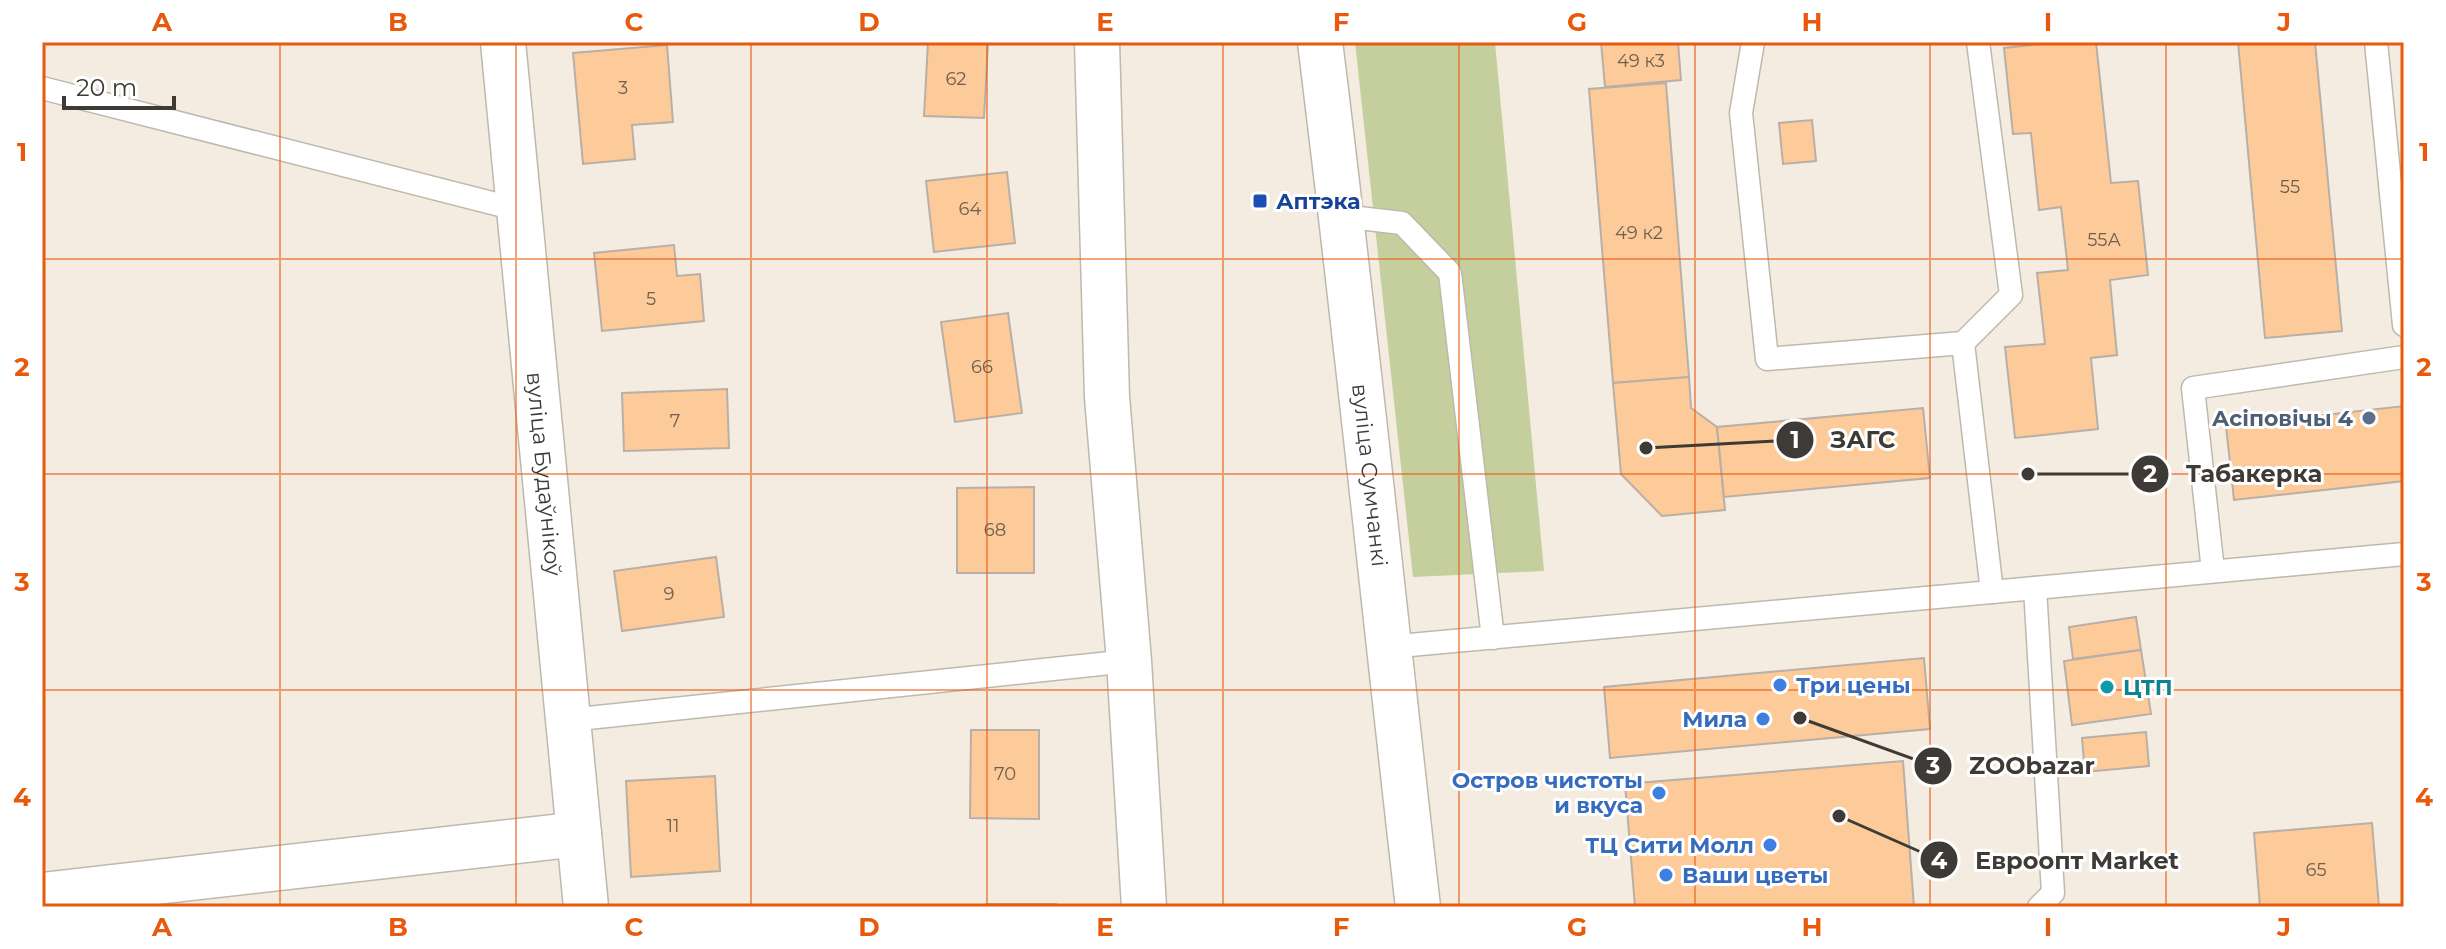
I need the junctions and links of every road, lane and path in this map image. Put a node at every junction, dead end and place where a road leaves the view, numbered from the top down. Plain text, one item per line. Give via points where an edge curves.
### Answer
1 (503, 42) edge
2 (1097, 42) edge
3 (1320, 42) edge
4 (1753, 42) edge
5 (1978, 42) edge
6 (2376, 42) edge
7 (42, 88) edge
8 (519, 210) junction
9 (1342, 216) junction
10 (2404, 325) edge
11 (1963, 343) junction
12 (2404, 357) edge
13 (2404, 554) edge
14 (2213, 571) junction
15 (2035, 588) junction
16 (1992, 592) junction
17 (1493, 638) junction
18 (1388, 647) junction
19 (1129, 661) junction
20 (569, 720) junction
21 (579, 834) junction
22 (42, 895) edge
23 (586, 907) edge
24 (1144, 907) edge
25 (1418, 907) edge
26 (2039, 907) edge

1 - 8 street, вуліца Будаўнікоў
2 - 19 street via 1107,397
3 - 9 street, вуліца Сумчанкі
4 - 11 lane via 1741,113 1767,359
5 - 11 lane via 2011,295
6 - 10 lane
7 - 8 lane
8 - 20 street, вуліца Будаўнікоў
9 - 17 lane via 1402,223 1450,273
9 - 18 street, вуліца Сумчанкі
11 - 16 lane
12 - 14 lane via 2193,388
13 - 14 lane
14 - 15 lane
15 - 16 lane
15 - 26 lane via 2053,893
16 - 17 lane
17 - 18 lane
18 - 25 street, вуліца Сумчанкі
19 - 20 lane
19 - 24 street
20 - 21 street, вуліца Будаўнікоў
21 - 22 street
21 - 23 street, вуліца Будаўнікоў

